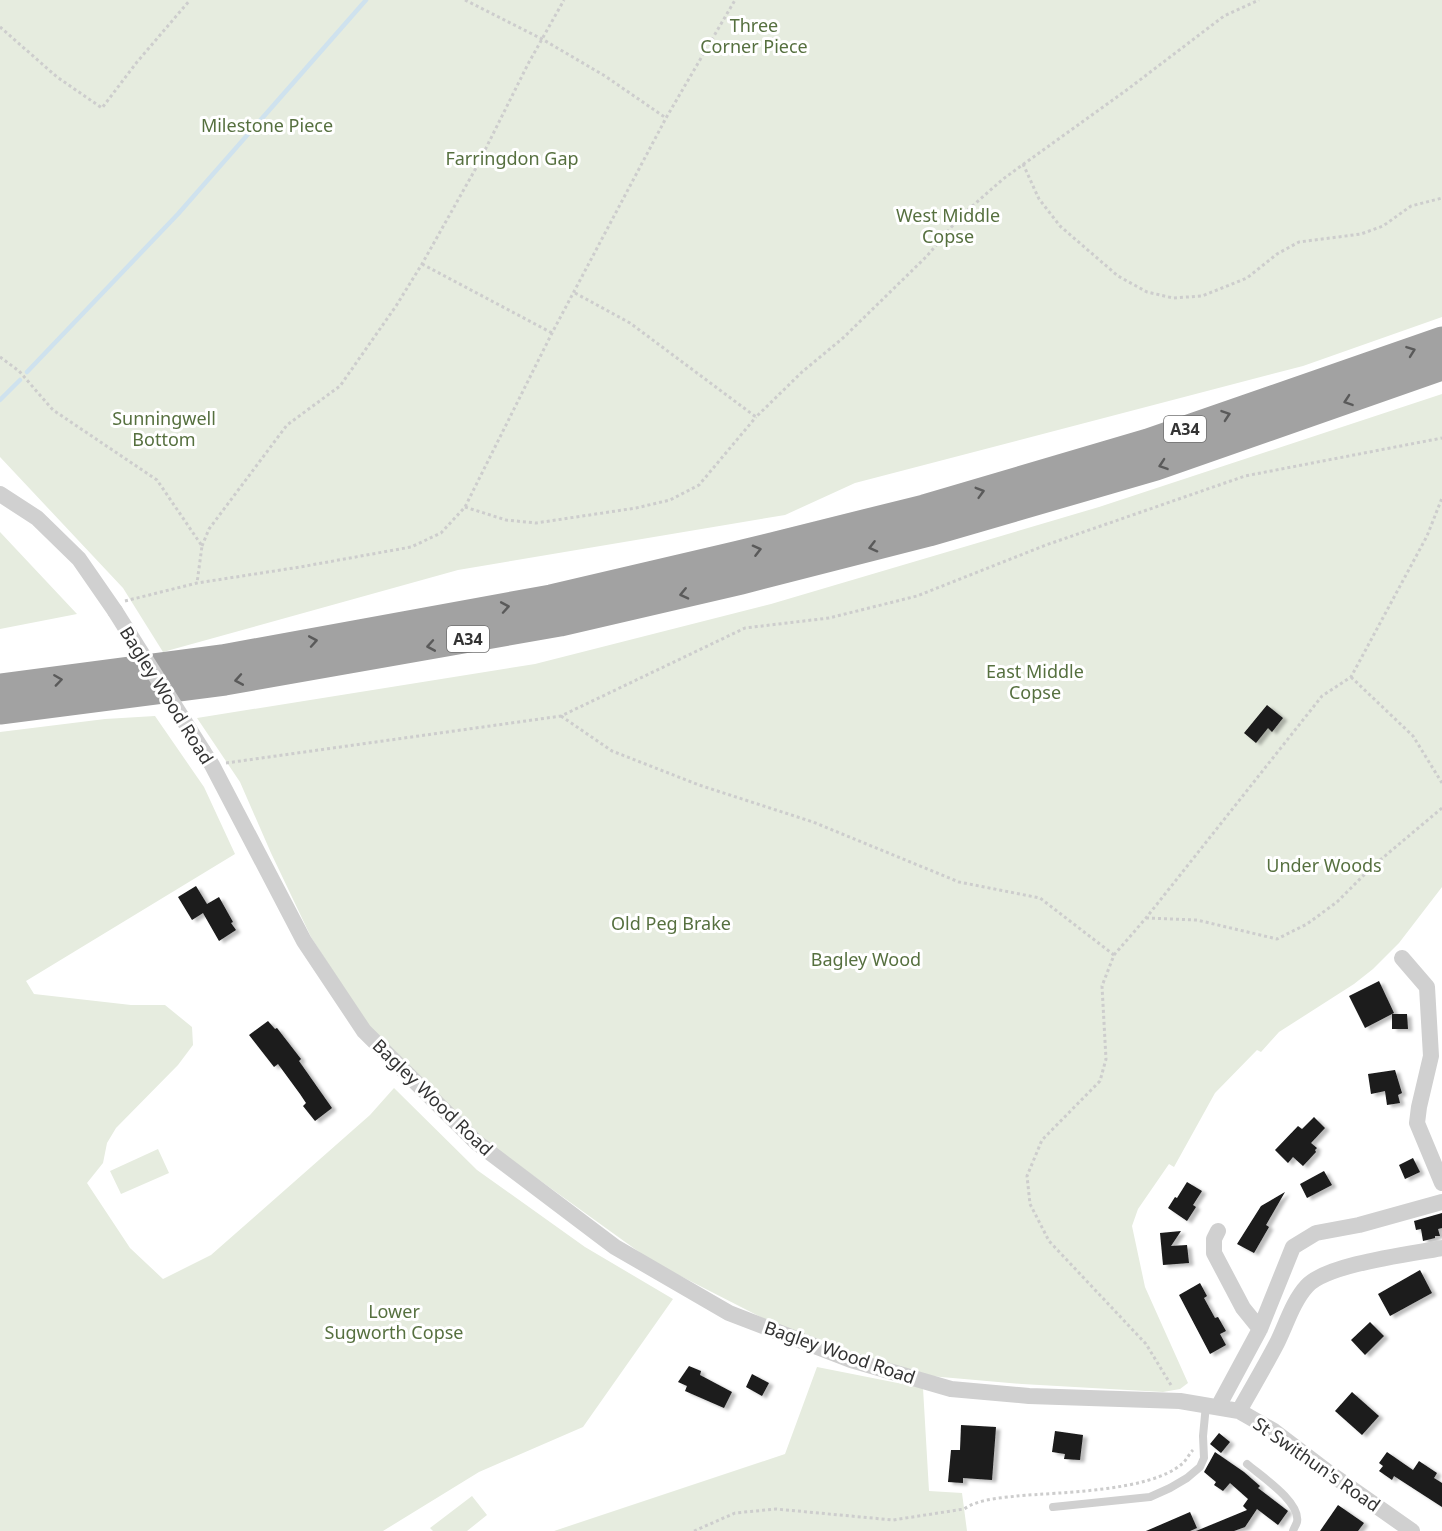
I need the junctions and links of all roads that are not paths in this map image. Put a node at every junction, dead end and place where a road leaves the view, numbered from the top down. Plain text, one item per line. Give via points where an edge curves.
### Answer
1 (1442, 340) edge
2 (1442, 367) edge
3 (0, 494) edge
4 (0, 687) edge
5 (0, 711) edge
6 (1402, 958) dead end
7 (1442, 1183) edge
8 (1442, 1202) edge
9 (1213, 1235) dead end
10 (1442, 1248) edge
11 (1260, 1329) junction
12 (1212, 1406) junction
13 (1239, 1411) junction
14 (1247, 1464) dead end
15 (1053, 1507) dead end
16 (1293, 1531) edge
17 (1412, 1531) edge

4 -> 1 highway, A34 via 222,658 551,598 746,553 924,508 1148,442
2 -> 5 highway, A34 via 1156,467 929,533 741,581 560,623 225,682
3 - 12 street, Bagley Wood Road, bridge via 37,518 79,559 113,608 207,758 304,941 364,1031 476,1142 615,1247 729,1313 850,1360 951,1389
6 - 7 street via 1427,987 1431,1056 1417,1123
8 - 11 street via 1316,1233 1293,1247
9 - 11 street via 1214,1252 1243,1308
10 - 13 street via 1367,1262 1308,1285
11 - 12 street
12 - 13 street, St Swithun's Road
12 - 15 lane via 1203,1436 1204,1458 1200,1467 1170,1488 1150,1497
13 - 17 street, St Swithun's Road via 1274,1431
14 - 16 lane via 1289,1500 1298,1521

